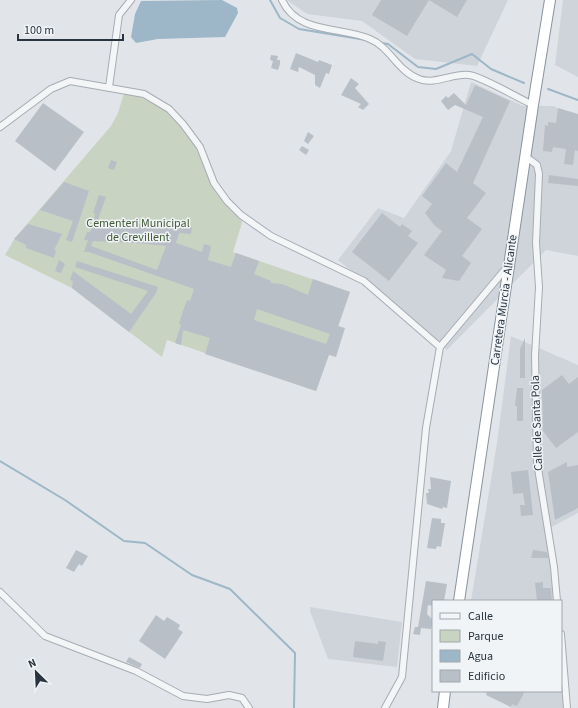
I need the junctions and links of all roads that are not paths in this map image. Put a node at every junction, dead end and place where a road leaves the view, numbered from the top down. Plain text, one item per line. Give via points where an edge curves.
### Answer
1 (131, 0) edge
2 (282, 0) edge
3 (550, 0) edge
4 (109, 88) junction
5 (533, 105) junction
6 (0, 127) edge
7 (525, 156) junction
8 (509, 265) junction
9 (440, 348) junction
10 (0, 592) edge
11 (459, 600) edge
12 (557, 600) edge
13 (562, 646) edge
14 (445, 692) edge
15 (249, 708) edge
16 (385, 708) edge
17 (443, 708) edge
18 (567, 708) edge

1 - 4 street via 119,15
2 - 5 street via 294,14 314,28 357,34 371,39 382,46 397,65 421,80 440,79 458,74 471,75
3 - 5 highway, Carretera Murcia - Alicante
4 - 6 street via 70,81 58,84
4 - 9 street via 144,94 169,109 200,147 214,183 227,202 241,215 271,236 364,281
5 - 7 highway, Carretera Murcia - Alicante
7 - 8 highway, Carretera Murcia - Alicante
7 - 12 street, Calle de Santa Pola via 537,165 539,174 536,243 538,287 534,356 536,462 554,567
8 - 9 street
8 - 11 highway, Carretera Murcia - Alicante
9 - 16 street via 426,428 402,677
10 - 15 street via 45,636 136,671 183,696 207,699 229,695 242,698
13 - 18 street
14 - 17 highway

